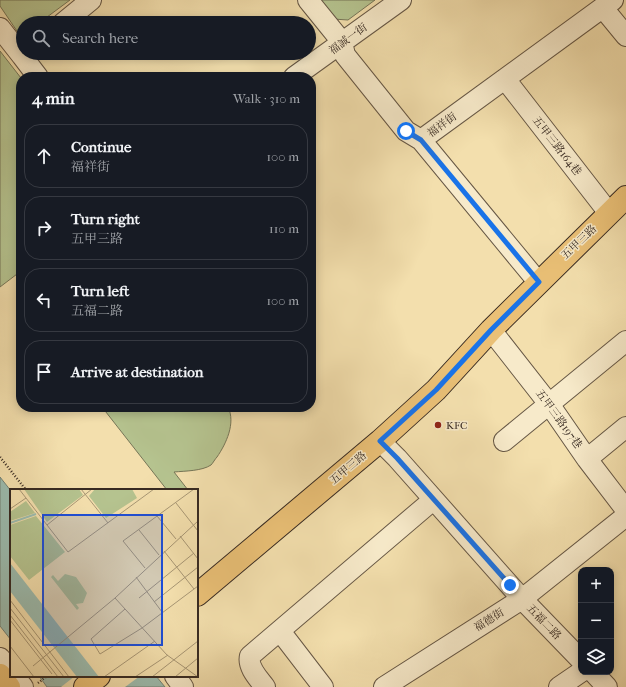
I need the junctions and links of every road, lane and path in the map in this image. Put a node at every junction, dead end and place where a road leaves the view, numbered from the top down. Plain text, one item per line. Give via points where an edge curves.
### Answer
1 (91, 0) edge
2 (308, 0) edge
3 (401, 0) edge
4 (608, 4) edge
5 (72, 16) edge
6 (0, 28) edge
7 (626, 36) edge
8 (342, 42) junction
9 (16, 46) edge
10 (27, 60) edge
11 (35, 72) edge
12 (301, 72) edge
13 (505, 79) junction
14 (421, 140) junction
15 (626, 197) edge
16 (609, 213) junction
17 (539, 282) junction
18 (491, 330) junction
19 (626, 340) edge
20 (549, 404) junction
21 (626, 427) edge
22 (380, 441) junction
23 (504, 441) dead end
24 (0, 457) edge
25 (587, 459) junction
26 (25, 489) edge
27 (433, 500) junction
28 (626, 510) edge
29 (626, 516) edge
30 (198, 594) edge
31 (522, 599) junction
32 (280, 631) junction
33 (578, 657) edge
34 (0, 658) edge
35 (10, 671) edge
36 (578, 674) edge
37 (0, 675) edge
38 (596, 675) edge
39 (16, 677) edge
40 (46, 677) edge
41 (98, 677) edge
42 (176, 677) edge
43 (30, 685) edge
44 (9, 687) edge
45 (85, 687) edge
46 (183, 687) edge
47 (265, 687) edge
48 (323, 687) edge
49 (384, 687) edge
50 (559, 687) edge
51 (607, 687) edge

1 - 5 street
2 - 8 street
3 - 8 street, 福誠一街
4 - 7 street
4 - 13 street, 福祥街
6 - 9 street
8 - 12 street, 福誠一街
8 - 14 street via 345,55 406,131
10 - 11 street
13 - 14 street, 福祥街
13 - 16 street, 五甲三路164巷
14 - 17 street, 福祥街
15 - 16 main road, 五甲三路
16 - 17 main road, 五甲三路
17 - 18 main road, 五甲三路
18 - 20 street, 五甲三路197巷
18 - 22 main road, 五甲三路 via 436,390
19 - 20 street
20 - 23 street
20 - 25 street, 五甲三路197巷
21 - 25 street
22 - 27 street, 五福二路
22 - 30 main road, 五甲三路
24 - 26 path
25 - 28 street, 五甲三路197巷
27 - 31 street, 五福二路
27 - 32 street
29 - 31 street, 福德街
31 - 33 street, 五福二路
31 - 49 street, 福德街
32 - 47 street via 250,656 250,665
32 - 48 street
34 - 35 street
36 - 50 street
37 - 44 main road
38 - 51 street
39 - 43 street
40 - 43 path
41 - 45 main road
42 - 46 street

